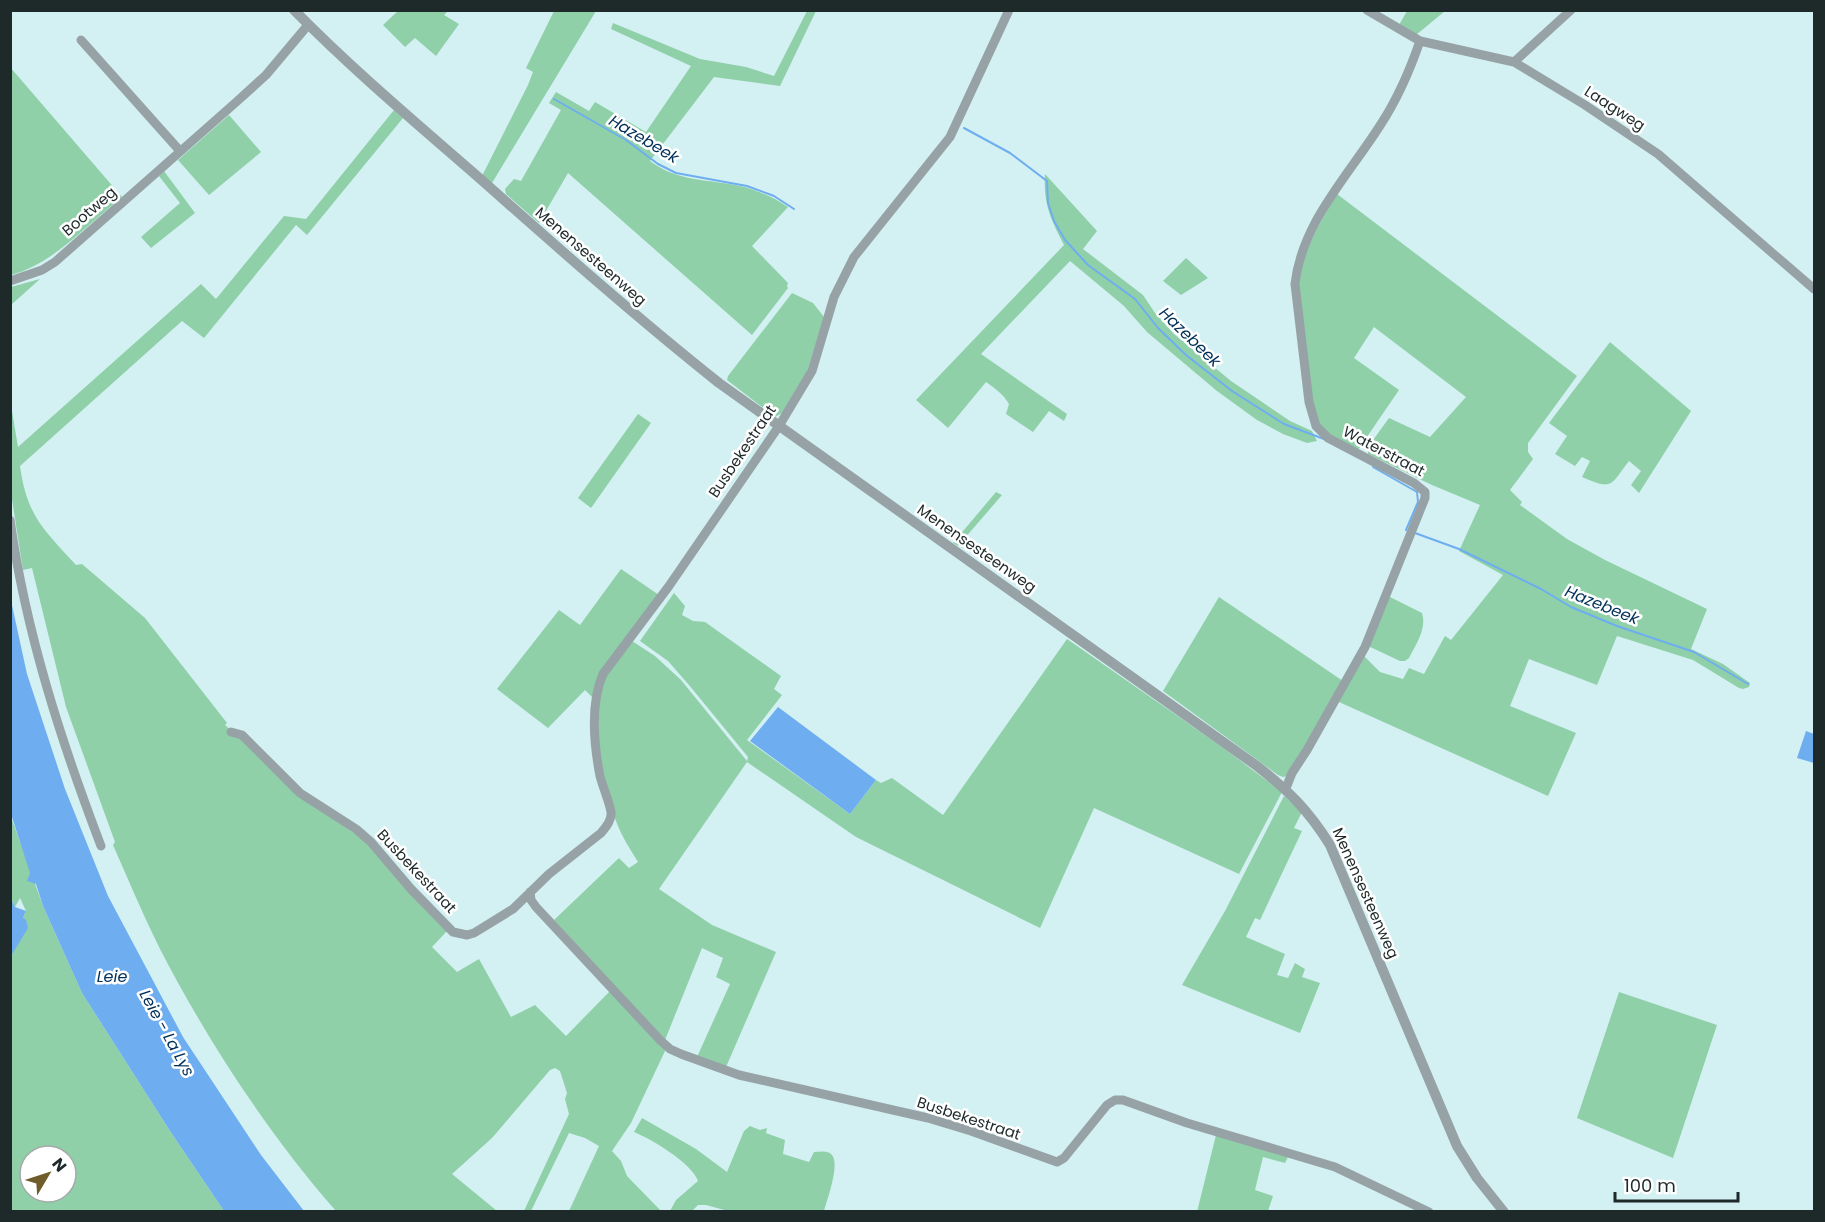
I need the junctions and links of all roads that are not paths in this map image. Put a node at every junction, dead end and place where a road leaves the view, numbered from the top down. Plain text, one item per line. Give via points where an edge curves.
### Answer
1 (294, 10) edge
2 (1009, 10) edge
3 (1367, 10) edge
4 (1571, 10) edge
5 (308, 25) junction
6 (81, 40) dead end
7 (1420, 41) junction
8 (1514, 62) junction
9 (180, 151) junction
10 (10, 280) edge
11 (1815, 289) edge
12 (779, 426) junction
13 (10, 520) edge
14 (231, 732) dead end
15 (1286, 788) junction
16 (101, 846) dead end
17 (530, 892) junction
18 (1429, 1212) edge
19 (1504, 1212) edge

1 - 5 street, Menensesteenweg
2 - 12 street, Busbekestraat via 950,137 854,257 834,297 812,371
3 - 7 street, Laagweg
4 - 8 street
5 - 9 street, Bootweg via 266,75
5 - 12 street, Menensesteenweg via 667,341
6 - 9 street
7 - 8 street, Laagweg
7 - 15 street, Waterstraat via 1391,108 1311,229 1295,284 1316,426 1328,438 1421,487 1425,498 1365,647
8 - 11 street, Laagweg via 1658,154
9 - 10 street, Bootweg via 55,262
12 - 15 street, Menensesteenweg
12 - 17 street, Busbekestraat via 603,674 598,686 595,725 600,776 611,814 608,825
13 - 16 street via 45,680
14 - 17 street, Busbekestraat via 242,735 300,793 371,842 453,932 474,933 513,909
15 - 19 street, Menensesteenweg via 1330,845 1457,1146
17 - 18 street, Busbekestraat via 536,907 660,1040 670,1049 699,1061 739,1075 928,1118 1057,1162 1107,1105 1123,1100 1335,1167

